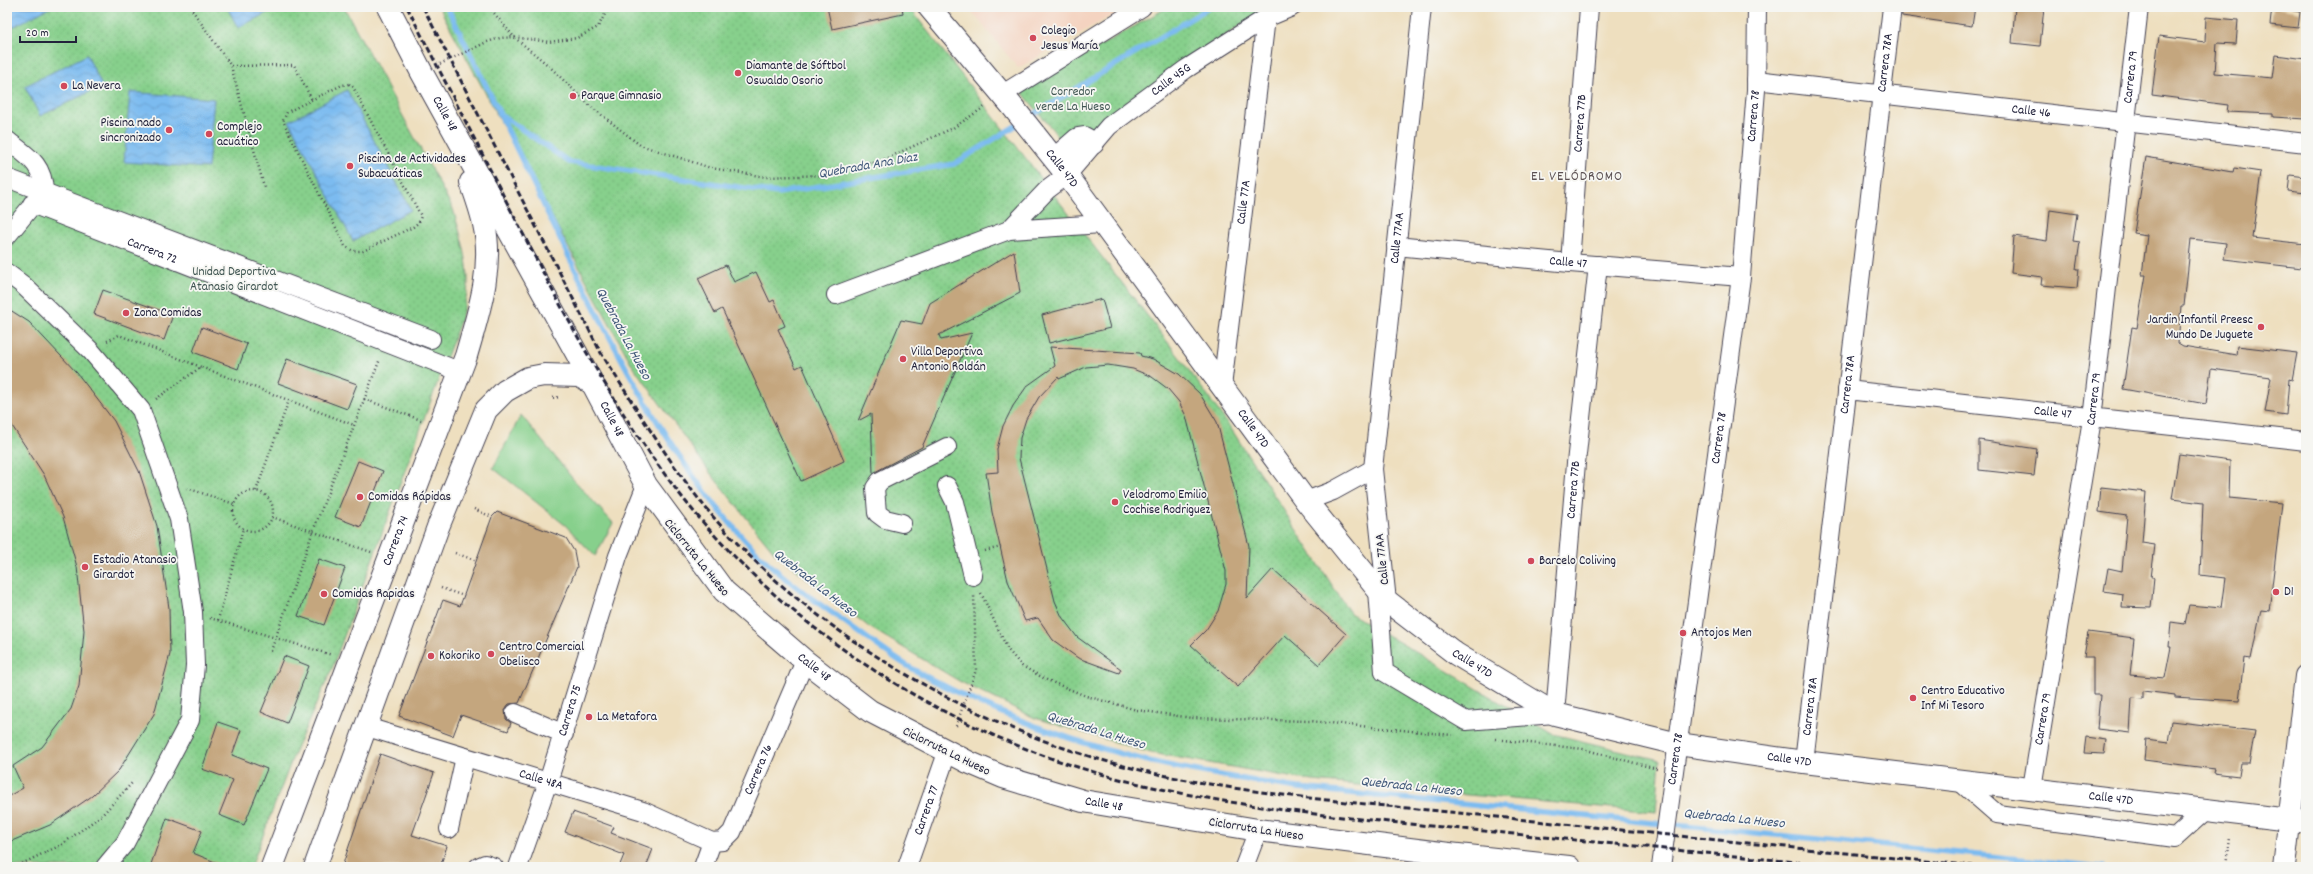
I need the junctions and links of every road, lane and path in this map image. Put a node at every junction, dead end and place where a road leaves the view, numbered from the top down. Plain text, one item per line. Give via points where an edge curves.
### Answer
1 (190, 7) edge
2 (388, 7) edge
3 (489, 7) edge
4 (610, 7) edge
5 (929, 7) edge
6 (1142, 7) edge
7 (1292, 7) edge
8 (1422, 7) edge
9 (1589, 7) edge
10 (1757, 7) edge
11 (1892, 7) edge
12 (2139, 7) edge
13 (1266, 18) junction
14 (514, 37) junction
15 (438, 65) dead end
16 (232, 66) junction
17 (1756, 80) junction
18 (1882, 94) junction
19 (312, 100) junction
20 (1002, 101) junction
21 (2127, 123) junction
22 (458, 139) junction
23 (7, 140) edge
24 (1093, 143) joint
25 (2306, 143) edge
26 (1058, 163) junction
27 (7, 178) edge
28 (265, 190) dead end
29 (38, 197) junction
30 (1102, 224) junction
31 (1009, 230) junction
32 (7, 236) edge
33 (1396, 246) junction
34 (1570, 263) junction
35 (1598, 265) junction
36 (7, 274) edge
37 (1741, 277) junction
38 (836, 296) dead end
39 (431, 339) dead end
40 (91, 350) junction
41 (382, 354) dead end
42 (201, 367) junction
43 (461, 372) junction
44 (592, 383) junction
45 (1222, 387) junction
46 (1847, 390) junction
47 (364, 399) junction
48 (289, 400) junction
49 (141, 410) junction
50 (2092, 419) junction
51 (423, 421) dead end
52 (354, 425) junction
53 (2306, 441) edge
54 (947, 447) dead end
55 (1373, 469) junction
56 (167, 483) junction
57 (646, 485) junction
58 (947, 486) dead end
59 (256, 491) junction
60 (1306, 501) junction
61 (234, 504) junction
62 (474, 509) dead end
63 (272, 517) junction
64 (492, 517) dead end
65 (902, 523) dead end
66 (244, 529) junction
67 (313, 531) junction
68 (374, 553) dead end
69 (456, 553) dead end
70 (477, 561) dead end
71 (973, 580) junction
72 (441, 588) dead end
73 (464, 596) dead end
74 (1383, 596) junction
75 (193, 612) junction
76 (218, 620) junction
77 (275, 638) junction
78 (271, 651) dead end
79 (336, 656) dead end
80 (805, 661) junction
81 (2306, 676) edge
82 (515, 713) dead end
83 (1554, 714) junction
84 (956, 726) dead end
85 (367, 727) junction
86 (564, 734) junction
87 (1460, 735) dead end
88 (1492, 738) dead end
89 (1678, 744) junction
90 (947, 753) junction
91 (465, 757) junction
92 (1804, 762) junction
93 (1674, 773) junction
94 (1958, 780) junction
95 (132, 782) dead end
96 (548, 782) junction
97 (2032, 788) junction
98 (2207, 809) junction
99 (2298, 821) edge
100 (449, 829) dead end
101 (1258, 830) junction
102 (2229, 836) dead end
103 (712, 842) junction
104 (1447, 861) edge
105 (1248, 866) edge
106 (15, 867) edge
107 (105, 867) edge
108 (272, 867) edge
109 (315, 867) edge
110 (478, 867) edge
111 (494, 867) edge
112 (518, 867) edge
113 (703, 867) edge
114 (907, 867) edge
115 (1569, 867) edge
116 (1661, 867) edge
117 (2226, 867) edge
118 (2284, 867) edge

1 - 16 path
2 - 22 main road, Calle 48
3 - 14 path
4 - 14 path via 598,27 577,38 549,42
5 - 20 main road, Calle 47D
6 - 20 street
7 - 13 street, Calle 45G
8 - 33 street, Calle 77AA
9 - 34 street, Carrera 77B
10 - 17 street, Carrera 78
11 - 18 street, Carrera 78A
12 - 21 street, Carrera 79
13 - 24 street, Calle 45G via 1186,69 1109,126
13 - 45 street, Calle 77A
14 - 15 path via 487,42
14 - 20 path via 549,66 589,105 640,145 711,168 766,177 826,175 881,161 953,128
16 - 19 path via 294,64
16 - 28 path
17 - 18 street, Calle 46
17 - 37 street, Carrera 78
18 - 21 street, Calle 46
18 - 46 street, Carrera 78A
19 - 19 path via 346,84 353,87 419,209 419,222 363,251 353,251 345,246 283,125 283,118 287,112
20 - 26 main road, Calle 47D
21 - 25 street, Calle 46
21 - 50 street, Carrera 79
22 - 43 main road, Carrera 74 via 484,225 487,257 485,284
22 - 44 main road, Calle 48
23 - 29 street via 37,165 43,178
24 - 26 main road via 1084,138 1078,139
26 - 30 main road, Calle 47D
26 - 31 street via 1047,190
27 - 29 street
29 - 32 street
29 - 39 street
29 - 43 street, Carrera 72
30 - 31 street
30 - 45 main road, Calle 47D
31 - 38 street
33 - 34 street, Calle 47
33 - 55 street, Calle 77AA
34 - 35 street, Calle 47
35 - 37 street, Calle 47
35 - 83 street, Carrera 77B via 1576,463
36 - 40 street via 23,285
37 - 89 street, Carrera 78
40 - 42 path via 119,335
40 - 49 street
41 - 47 path
42 - 48 path
42 - 49 path
43 - 108 main road, Carrera 74
44 - 57 main road, Calle 48
44 - 85 main road via 579,376 544,375 528,378 505,391 486,410 438,527
45 - 60 main road, Calle 47D
46 - 50 street, Calle 47
46 - 92 street, Carrera 78A
47 - 51 path
47 - 52 path
48 - 52 path
48 - 59 path
49 - 56 street
50 - 53 street, Calle 47
50 - 97 street, Carrera 79
52 - 67 path
54 - 65 street via 880,481 875,488 877,513 885,519
55 - 60 street via 1333,491
55 - 74 street, Calle 77AA
56 - 61 path
56 - 75 street via 179,519
57 - 80 main road, Calle 48 via 724,591
57 - 86 street, Carrera 75 via 618,556
58 - 71 street via 955,502
59 - 61 path via 243,494
59 - 63 path via 263,493 272,503
60 - 74 main road, Calle 47D
61 - 66 path via 234,518
62 - 64 path
63 - 66 path via 269,523 257,531
63 - 67 path
66 - 76 path
67 - 68 path
67 - 77 path
69 - 70 path
71 - 84 path via 976,670
71 - 87 path via 1008,650 1022,666 1047,680 1086,696 1137,710 1192,718 1310,722
72 - 73 path
74 - 83 main road, Calle 47D via 1456,654
74 - 83 street, Calle 77AA via 1384,672 1466,722
75 - 76 path
75 - 107 street via 195,665 190,720 125,842
76 - 77 path
77 - 78 path
77 - 79 path
80 - 90 main road, Calle 48 via 870,711
80 - 103 street, Carrera 76 via 732,832 723,841
81 - 99 main road
82 - 86 street
83 - 89 main road, Calle 47D
85 - 91 street, Calle 48A
85 - 109 main road
86 - 96 street, Carrera 75
88 - 93 path via 1583,749
89 - 92 main road, Calle 47D
89 - 93 street, Carrera 78
90 - 101 main road, Calle 48 via 1003,777 1083,801
90 - 114 street, Carrera 77
91 - 96 street, Calle 48A
91 - 100 street
92 - 94 main road, Calle 47D
93 - 116 street, Carrera 78
94 - 97 main road, Calle 47D
94 - 98 street via 1997,814 2175,838
95 - 106 path via 102,815 61,845
96 - 103 street, Calle 48A via 643,812
96 - 112 street, Carrera 75
97 - 98 main road, Calle 47D
98 - 99 main road, Calle 47D
99 - 118 main road
101 - 104 main road, Calle 48
101 - 105 street
102 - 117 path
103 - 113 street
104 - 115 main road, Calle 48
110 - 111 street via 485,864

